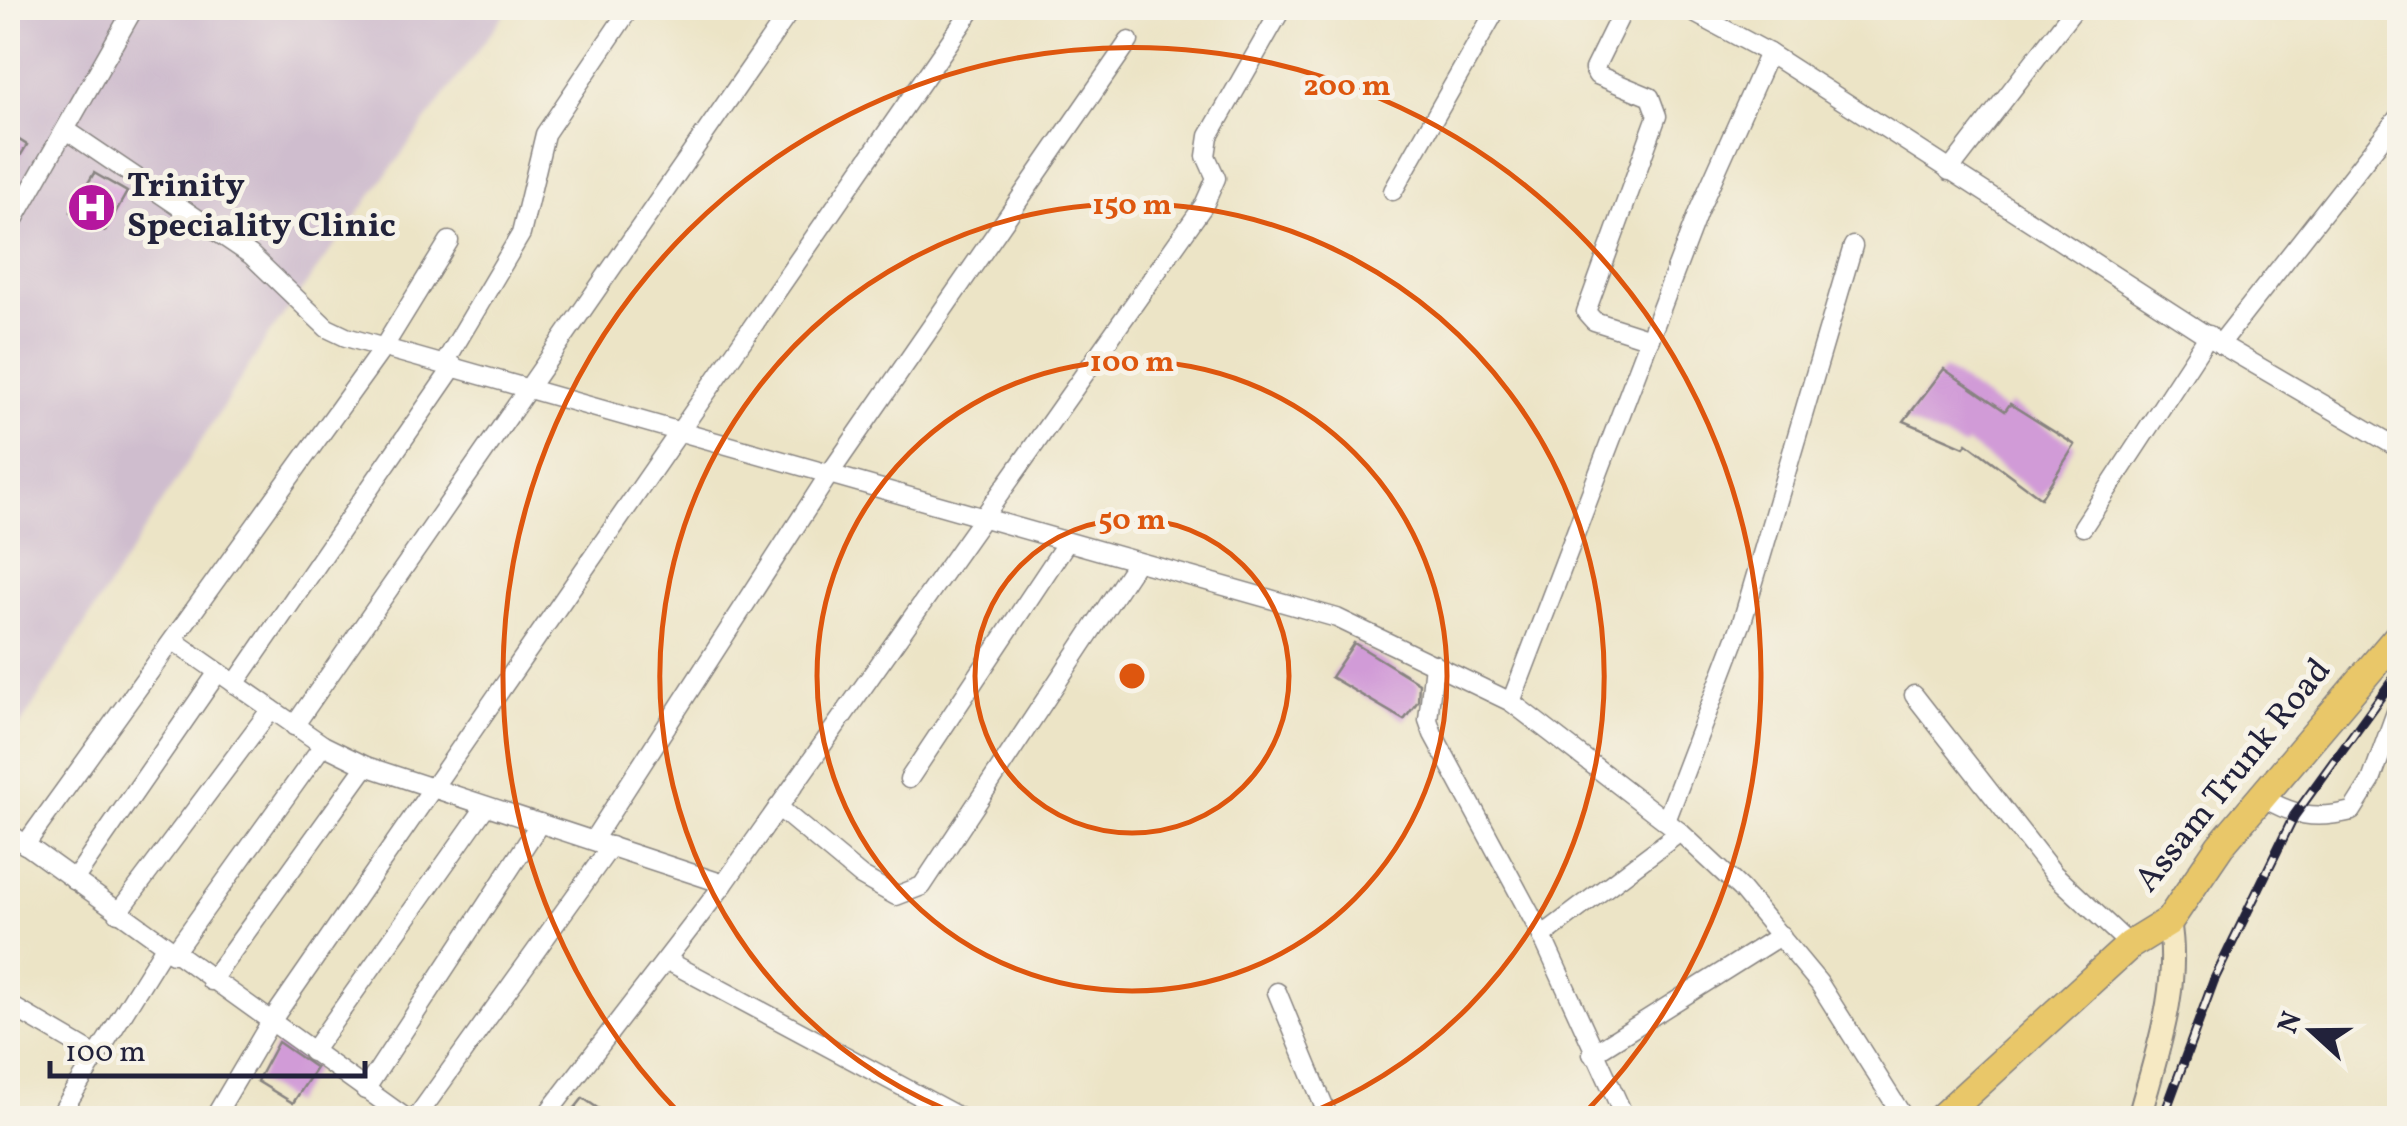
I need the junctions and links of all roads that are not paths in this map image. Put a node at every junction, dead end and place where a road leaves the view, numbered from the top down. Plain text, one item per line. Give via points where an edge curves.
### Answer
1 (134, 8) edge
2 (630, 8) edge
3 (792, 8) edge
4 (973, 8) edge
5 (1282, 8) edge
6 (1497, 8) edge
7 (1624, 8) edge
8 (1685, 8) edge
9 (2075, 8) edge
10 (1128, 40) dead end
11 (1769, 53) junction
12 (2400, 115) edge
13 (66, 130) junction
14 (1949, 171) junction
15 (1393, 191) dead end
16 (8, 230) edge
17 (449, 242) dead end
18 (1854, 246) dead end
19 (1650, 339) junction
20 (2215, 340) junction
21 (383, 348) junction
22 (449, 365) junction
23 (528, 391) junction
24 (678, 434) junction
25 (2400, 449) edge
26 (828, 476) junction
27 (980, 517) junction
28 (2083, 527) dead end
29 (1067, 542) junction
30 (1136, 564) junction
31 (2400, 634) edge
32 (174, 641) junction
33 (1434, 664) junction
34 (218, 672) junction
35 (235, 684) junction
36 (1914, 695) dead end
37 (2400, 700) edge
38 (1511, 702) junction
39 (271, 709) junction
40 (294, 726) junction
41 (323, 744) junction
42 (366, 766) junction
43 (909, 779) dead end
44 (432, 789) junction
45 (2260, 796) junction
46 (486, 806) junction
47 (778, 807) junction
48 (540, 823) junction
49 (1673, 827) junction
50 (8, 832) edge
51 (602, 843) junction
52 (25, 845) junction
53 (74, 880) junction
54 (724, 884) junction
55 (118, 914) junction
56 (2169, 921) junction
57 (1542, 936) junction
58 (1781, 936) junction
59 (2130, 945) junction
60 (168, 951) junction
61 (666, 960) junction
62 (211, 981) junction
63 (1277, 992) dead end
64 (8, 1004) edge
65 (270, 1023) junction
66 (312, 1052) junction
67 (95, 1054) junction
68 (1592, 1054) junction
69 (366, 1090) junction
70 (58, 1118) edge
71 (214, 1118) edge
72 (406, 1118) edge
73 (416, 1118) edge
74 (544, 1118) edge
75 (961, 1118) edge
76 (1329, 1118) edge
77 (1624, 1118) edge
78 (1904, 1118) edge
79 (1941, 1118) edge
80 (2139, 1118) edge

1 - 13 street
2 - 22 street via 545,134 521,234
3 - 23 street
4 - 24 street
5 - 27 street via 1209,136 1206,156 1216,178 1204,205
6 - 15 street
7 - 19 street via 1594,69 1650,97 1657,116 1586,312 1594,321
8 - 11 street
9 - 14 street
10 - 26 street
11 - 14 street
11 - 19 street
12 - 20 street
13 - 16 street
13 - 21 street via 252,255 327,328
14 - 20 street
17 - 21 street
18 - 49 street
19 - 38 street
20 - 25 street
20 - 28 street
21 - 22 street
21 - 32 street
22 - 23 street
22 - 35 street
23 - 24 street
23 - 40 street
24 - 26 street
24 - 44 street
26 - 27 street
26 - 51 street
27 - 29 street
27 - 47 street
29 - 30 street
29 - 43 street
30 - 33 street via 1337,618
30 - 47 street via 922,886 896,896 874,884
31 - 45 main road, Assam Trunk Road
32 - 34 street
32 - 52 street
33 - 38 street
33 - 57 street via 1428,720 1433,734
34 - 35 street
34 - 53 street
35 - 39 street
36 - 59 street via 2054,874
37 - 45 street via 2371,781 2352,811 2294,816
38 - 49 street
39 - 40 street
39 - 55 street
40 - 41 street
41 - 42 street
41 - 60 street
42 - 44 street
42 - 62 street
44 - 46 street
44 - 65 street
45 - 56 main road, Assam Trunk Road
46 - 48 street
46 - 66 street
47 - 54 street
48 - 51 street
48 - 69 street
49 - 57 street
49 - 58 street
50 - 52 street
51 - 54 street
51 - 73 street
52 - 53 street
53 - 55 street
54 - 61 street
55 - 60 street
56 - 59 main road, Assam Trunk Road
56 - 80 main road via 2174,948 2167,1016
57 - 68 street
58 - 68 street
58 - 78 street via 1819,983
59 - 79 main road, Assam Trunk Road
60 - 62 street
60 - 67 street
61 - 74 street
61 - 75 street
62 - 65 street
63 - 76 street
64 - 67 street
65 - 66 street
65 - 71 street
66 - 69 street
67 - 70 street
68 - 77 street
69 - 72 street

